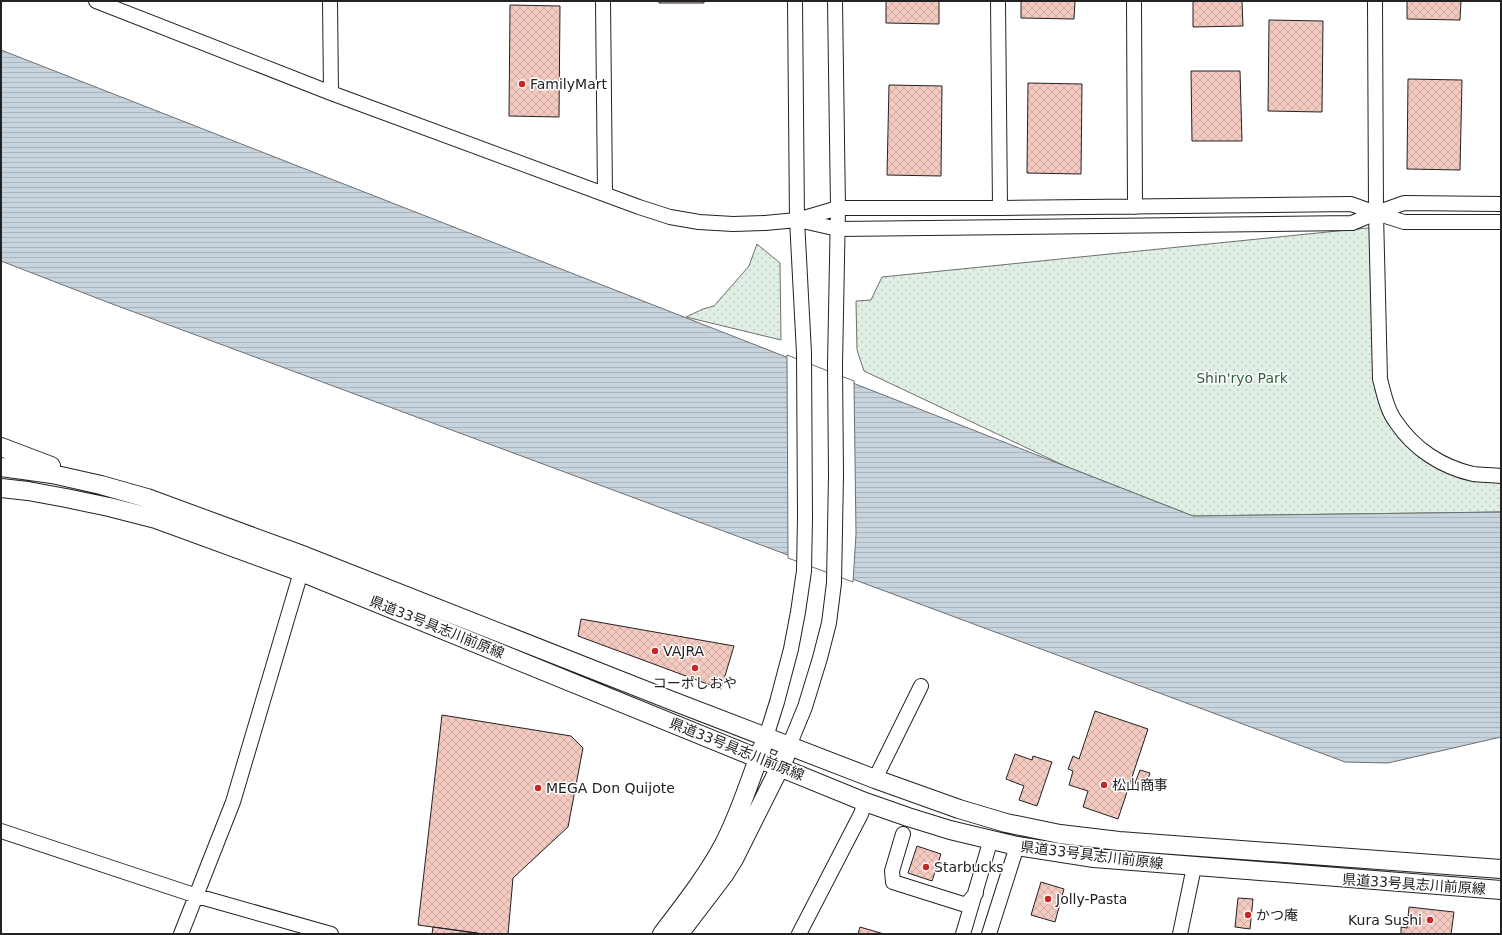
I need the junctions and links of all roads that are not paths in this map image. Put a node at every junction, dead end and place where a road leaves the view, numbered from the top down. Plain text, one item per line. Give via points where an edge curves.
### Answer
1 (96, 1) edge
2 (330, 1) edge
3 (603, 1) edge
4 (795, 1) edge
5 (835, 1) edge
6 (998, 1) edge
7 (1134, 1) edge
8 (1375, 1) edge
9 (331, 92) junction
10 (605, 194) junction
11 (1501, 204) edge
12 (1135, 207) junction
13 (838, 208) junction
14 (1000, 208) junction
15 (1376, 213) junction
16 (797, 220) junction
17 (1501, 222) edge
18 (838, 229) junction
19 (1, 447) edge
20 (1, 467) edge
21 (1501, 476) edge
22 (101, 485) junction
23 (1, 488) edge
24 (301, 572) junction
25 (921, 686) dead end
26 (766, 737) junction
27 (789, 746) junction
28 (758, 758) junction
29 (780, 766) junction
30 (875, 779) junction
31 (865, 802) junction
32 (1, 831) edge
33 (903, 834) dead end
34 (991, 840) junction
35 (1017, 846) junction
36 (1194, 867) junction
37 (1501, 869) edge
38 (1501, 890) edge
39 (976, 893) junction
40 (197, 896) junction
41 (182, 934) edge
42 (331, 934) edge
43 (662, 934) edge
44 (679, 934) edge
45 (799, 934) edge
46 (963, 934) edge
47 (989, 934) edge
48 (1180, 934) edge

1 - 9 street
2 - 9 street
3 - 10 street
4 - 16 street
5 - 13 street
6 - 14 street
7 - 12 street
8 - 15 street
9 - 10 street
10 - 16 street via 670,217 699,222 733,224
11 - 15 street via 1404,203
12 - 14 street
12 - 15 street via 1352,204
13 - 14 street
13 - 16 street
13 - 18 street
15 - 17 street via 1404,222
15 - 18 street via 1352,223
15 - 21 street via 1380,379 1395,422 1413,443 1433,459 1455,469 1475,474
16 - 18 street
16 - 26 street via 804,354 804,571 791,649
18 - 27 street via 834,583 829,623 820,658 805,707
19 - 22 main road
20 - 22 main road, 県道33号具志川前原線 via 52,474
22 - 26 main road, 県道33号具志川前原線 via 147,498 306,556
23 - 24 main road, 県道33号具志川前原線 via 66,498 156,519
24 - 28 main road, 県道33号具志川前原線
24 - 40 street via 233,802
25 - 30 street
26 - 27 main road, 県道33号具志川前原線
26 - 28 main road
27 - 29 main road
27 - 30 main road, 県道33号具志川前原線
28 - 29 main road, 県道33号具志川前原線
28 - 43 main road via 724,844 690,897
29 - 31 main road, 県道33号具志川前原線
29 - 44 main road via 730,864
30 - 37 main road, 県道33号具志川前原線 via 1006,823 1060,834 1119,842
31 - 34 main road, 県道33号具志川前原線 via 950,830
31 - 45 street via 862,814
32 - 40 street
33 - 39 street via 892,871 893,882 966,905
34 - 35 main road, 県道33号具志川前原線
34 - 39 street
35 - 36 main road, 県道33号具志川前原線 via 1094,858
35 - 47 street
36 - 38 main road, 県道33号具志川前原線
36 - 48 street
39 - 46 street
40 - 41 street
40 - 42 street

